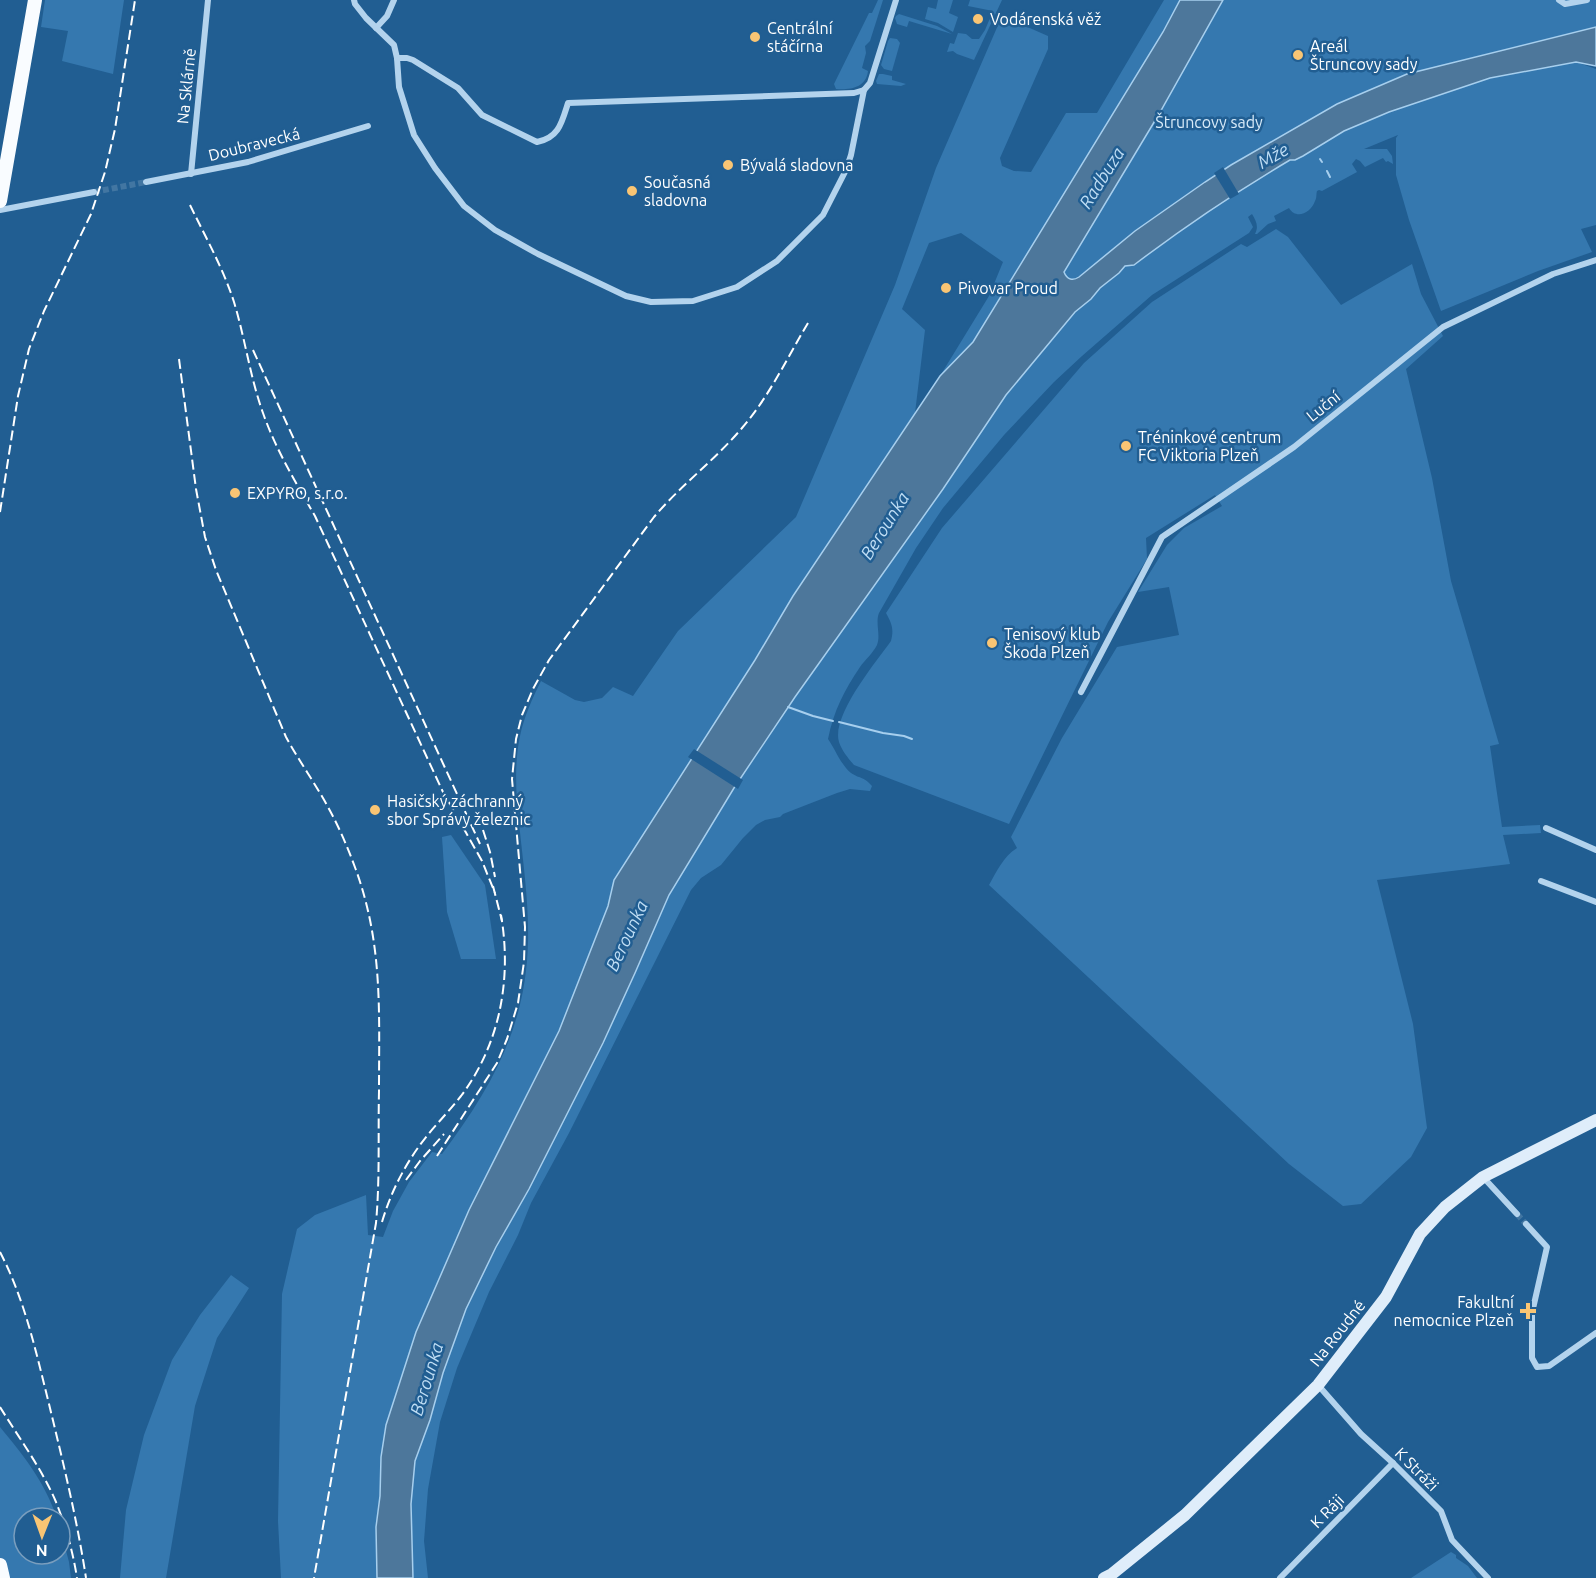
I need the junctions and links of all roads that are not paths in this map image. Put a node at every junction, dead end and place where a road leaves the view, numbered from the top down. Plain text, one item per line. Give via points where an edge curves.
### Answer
1 (35, 0) edge
2 (208, 0) edge
3 (354, 0) edge
4 (394, 0) edge
5 (896, 0) edge
6 (1559, 0) edge
7 (1587, 0) edge
8 (376, 28) junction
9 (397, 58) junction
10 (864, 90) junction
11 (368, 126) dead end
12 (191, 174) junction
13 (146, 182) tunnel mouth
14 (94, 192) tunnel mouth
15 (0, 201) edge
16 (0, 210) edge
17 (1596, 260) edge
18 (1082, 692) dead end
19 (1546, 828) dead end
20 (1596, 850) edge
21 (1541, 881) dead end
22 (1596, 902) edge
23 (1596, 1120) edge
24 (1484, 1177) junction
25 (1517, 1214) tunnel mouth
26 (1526, 1224) tunnel mouth
27 (1596, 1333) edge
28 (1318, 1384) junction
29 (1394, 1463) junction
30 (0, 1565) edge
31 (3, 1578) edge
32 (1104, 1578) edge
33 (1280, 1578) edge
34 (1488, 1578) edge

1 - 15 main road
2 - 12 street, Na Sklárně
3 - 8 street
4 - 8 street
5 - 10 street via 870,83
6 - 7 street via 1565,4
8 - 9 street via 394,45
9 - 10 street via 413,60 458,88 482,115 537,142 545,141 558,130 568,103
9 - 10 street via 399,87 414,135 464,206 495,230 538,254 626,296 651,302 693,301 737,287 777,261 824,215 849,163
11 - 12 street, Doubravecká via 248,162
12 - 13 street, Doubravecká
14 - 16 street
17 - 18 street, Luční via 1553,274 1443,327 1293,447 1162,537
19 - 20 street
21 - 22 street
23 - 24 street, Na Roudné
24 - 25 street
24 - 28 street, Na Roudné via 1445,1206 1420,1234 1386,1297
26 - 27 street via 1547,1247 1532,1313 1532,1358 1537,1367 1549,1366
28 - 29 street, K Stráži via 1361,1434
28 - 32 street, Na Roudné via 1185,1515
29 - 33 street, K Ráji
29 - 34 street, K Stráži via 1441,1511 1452,1540
30 - 31 main road

